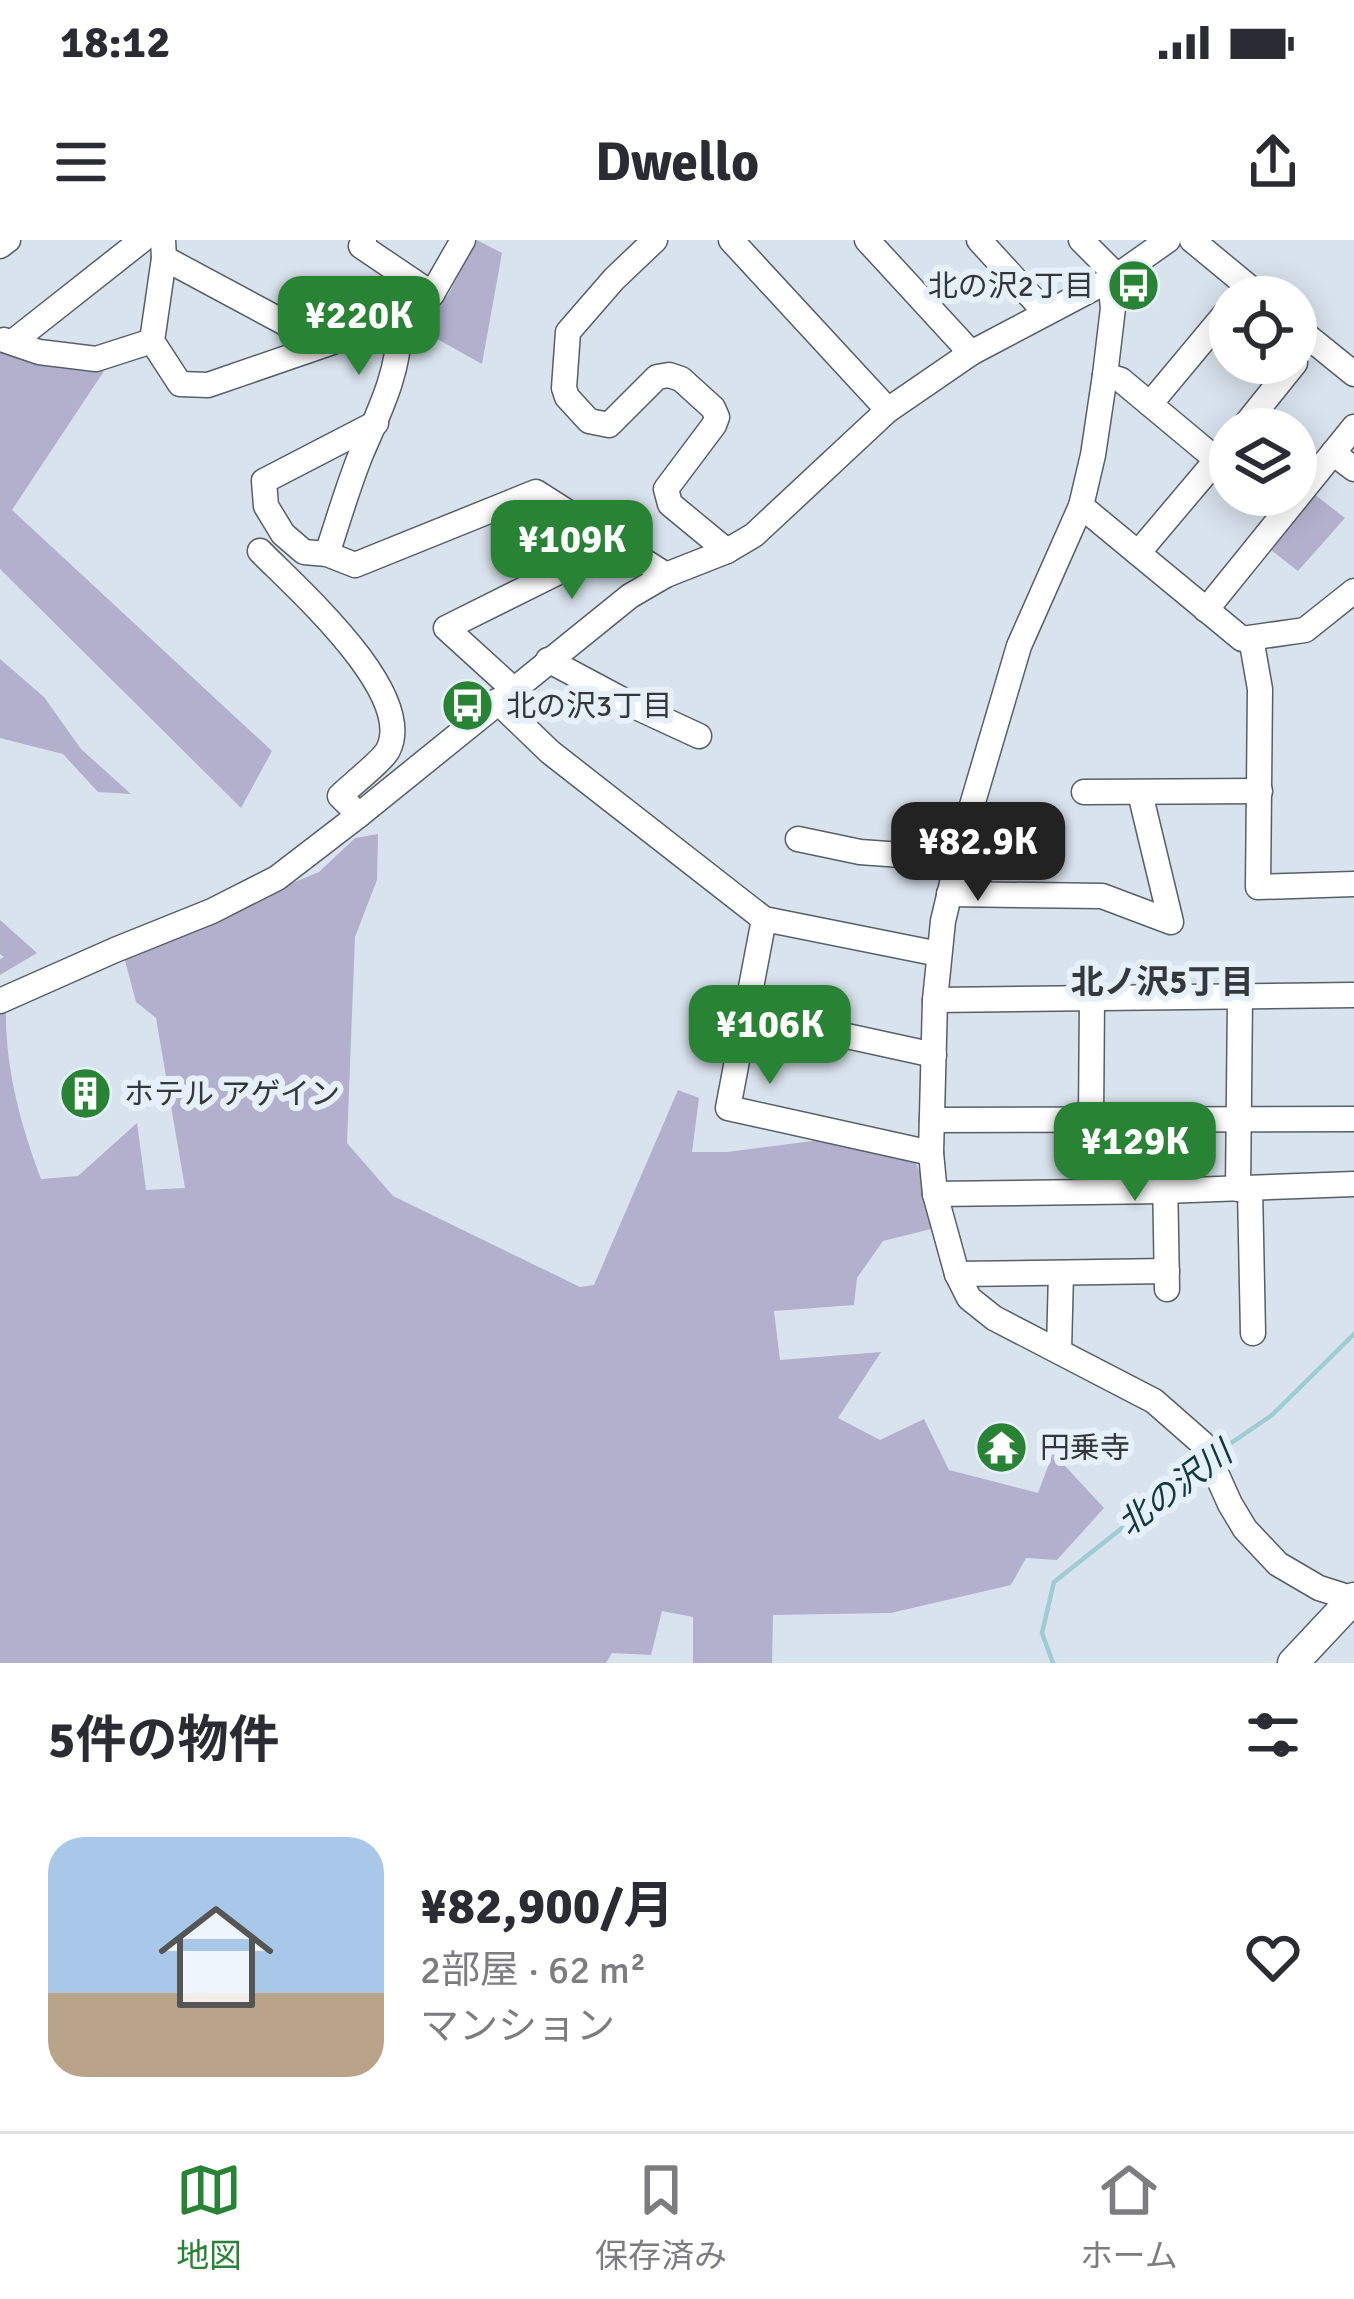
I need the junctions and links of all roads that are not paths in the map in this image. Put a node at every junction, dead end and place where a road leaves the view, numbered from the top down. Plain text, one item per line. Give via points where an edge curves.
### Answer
1 (8, 240) edge
2 (142, 240) edge
3 (364, 240) edge
4 (463, 240) edge
5 (655, 240) edge
6 (731, 240) edge
7 (979, 240) edge
8 (1081, 240) edge
9 (1168, 240) edge
10 (1192, 240) edge
11 (882, 245) edge
12 (0, 246) edge
13 (164, 249) edge
14 (1231, 276) edge
15 (1113, 278) junction
16 (432, 294) junction
17 (1045, 312) junction
18 (399, 327) junction
19 (1209, 333) edge
20 (7, 340) edge
21 (152, 341) junction
22 (311, 349) junction
23 (971, 353) junction
24 (1317, 356) edge
25 (1354, 374) edge
26 (1105, 375) junction
27 (1150, 404) junction
28 (888, 410) junction
29 (376, 424) junction
30 (1354, 427) edge
31 (1209, 443) edge
32 (1333, 452) junction
33 (1209, 469) edge
34 (1354, 469) edge
35 (1081, 506) junction
36 (617, 543) junction
37 (260, 551) dead end
38 (727, 551) junction
39 (1138, 553) junction
40 (327, 554) junction
41 (666, 575) junction
42 (1354, 590) edge
43 (1206, 610) junction
44 (1251, 638) junction
45 (548, 660) junction
46 (505, 695) junction
47 (699, 736) dead end
48 (1260, 791) junction
49 (1084, 792) dead end
50 (1140, 794) junction
51 (359, 815) junction
52 (798, 839) dead end
53 (957, 859) junction
54 (1354, 884) edge
55 (950, 895) junction
56 (764, 919) junction
57 (939, 954) junction
58 (1354, 995) edge
59 (1092, 998) junction
60 (1240, 998) junction
61 (935, 1000) junction
62 (0, 1001) edge
63 (746, 1014) junction
64 (934, 1054) junction
65 (1239, 1118) junction
66 (1091, 1119) junction
67 (1164, 1119) junction
68 (1354, 1119) edge
69 (932, 1120) junction
70 (931, 1153) junction
71 (1354, 1184) edge
72 (1244, 1189) junction
73 (1164, 1191) junction
74 (935, 1194) junction
75 (1061, 1273) junction
76 (957, 1274) junction
77 (1253, 1333) dead end
78 (1059, 1350) junction
79 (1349, 1604) edge
80 (1293, 1663) edge

1 - 12 street
2 - 20 street
3 - 16 street via 361,246
4 - 16 street
5 - 38 street via 568,332 564,388 589,421 601,424 669,375 713,408 714,425 666,489 670,504
6 - 28 street
7 - 17 street
8 - 15 street
9 - 15 street
10 - 14 street
11 - 23 street
13 - 21 street
13 - 22 street via 285,323
15 - 17 street
15 - 26 street
16 - 18 street
17 - 23 street
18 - 22 street
18 - 29 street via 400,349
19 - 27 street
20 - 21 street via 97,359
21 - 22 street via 179,385 208,385
23 - 28 street
24 - 25 street
26 - 27 street
26 - 35 street
27 - 31 street
28 - 38 street
29 - 40 street
29 - 40 street via 264,481 266,506 283,534 304,552
30 - 32 street
32 - 34 street
32 - 43 street
33 - 39 street
35 - 39 street
35 - 53 street via 1018,646
36 - 40 street via 536,492 356,565
36 - 41 street
36 - 46 street via 446,628
37 - 51 street via 357,650 383,693 388,749 340,796
38 - 41 street
39 - 43 street
41 - 45 street
42 - 44 street via 1305,630
43 - 44 street
44 - 48 street
45 - 46 street
45 - 47 street
46 - 51 street
46 - 56 street via 550,752
48 - 50 street
48 - 54 street via 1258,886
49 - 50 street
50 - 55 street via 1171,922 1102,896
51 - 62 street via 277,878
52 - 53 street
53 - 55 street
55 - 57 street
56 - 57 street
56 - 63 street
57 - 61 street
58 - 60 street
59 - 60 street
59 - 61 street
59 - 66 street
60 - 65 street
61 - 64 street
63 - 64 street
63 - 70 street via 728,1108
64 - 69 street
65 - 67 street
65 - 68 street
65 - 72 street
66 - 67 street
66 - 69 street
67 - 73 street
69 - 70 street
70 - 74 street
71 - 72 street
72 - 73 street
72 - 77 street
73 - 74 street
73 - 75 street via 1167,1280
74 - 76 street
75 - 76 street
75 - 78 street
76 - 78 street via 969,1298 994,1318
78 - 79 street via 1154,1401 1203,1444 1245,1529 1278,1564
79 - 80 main road

